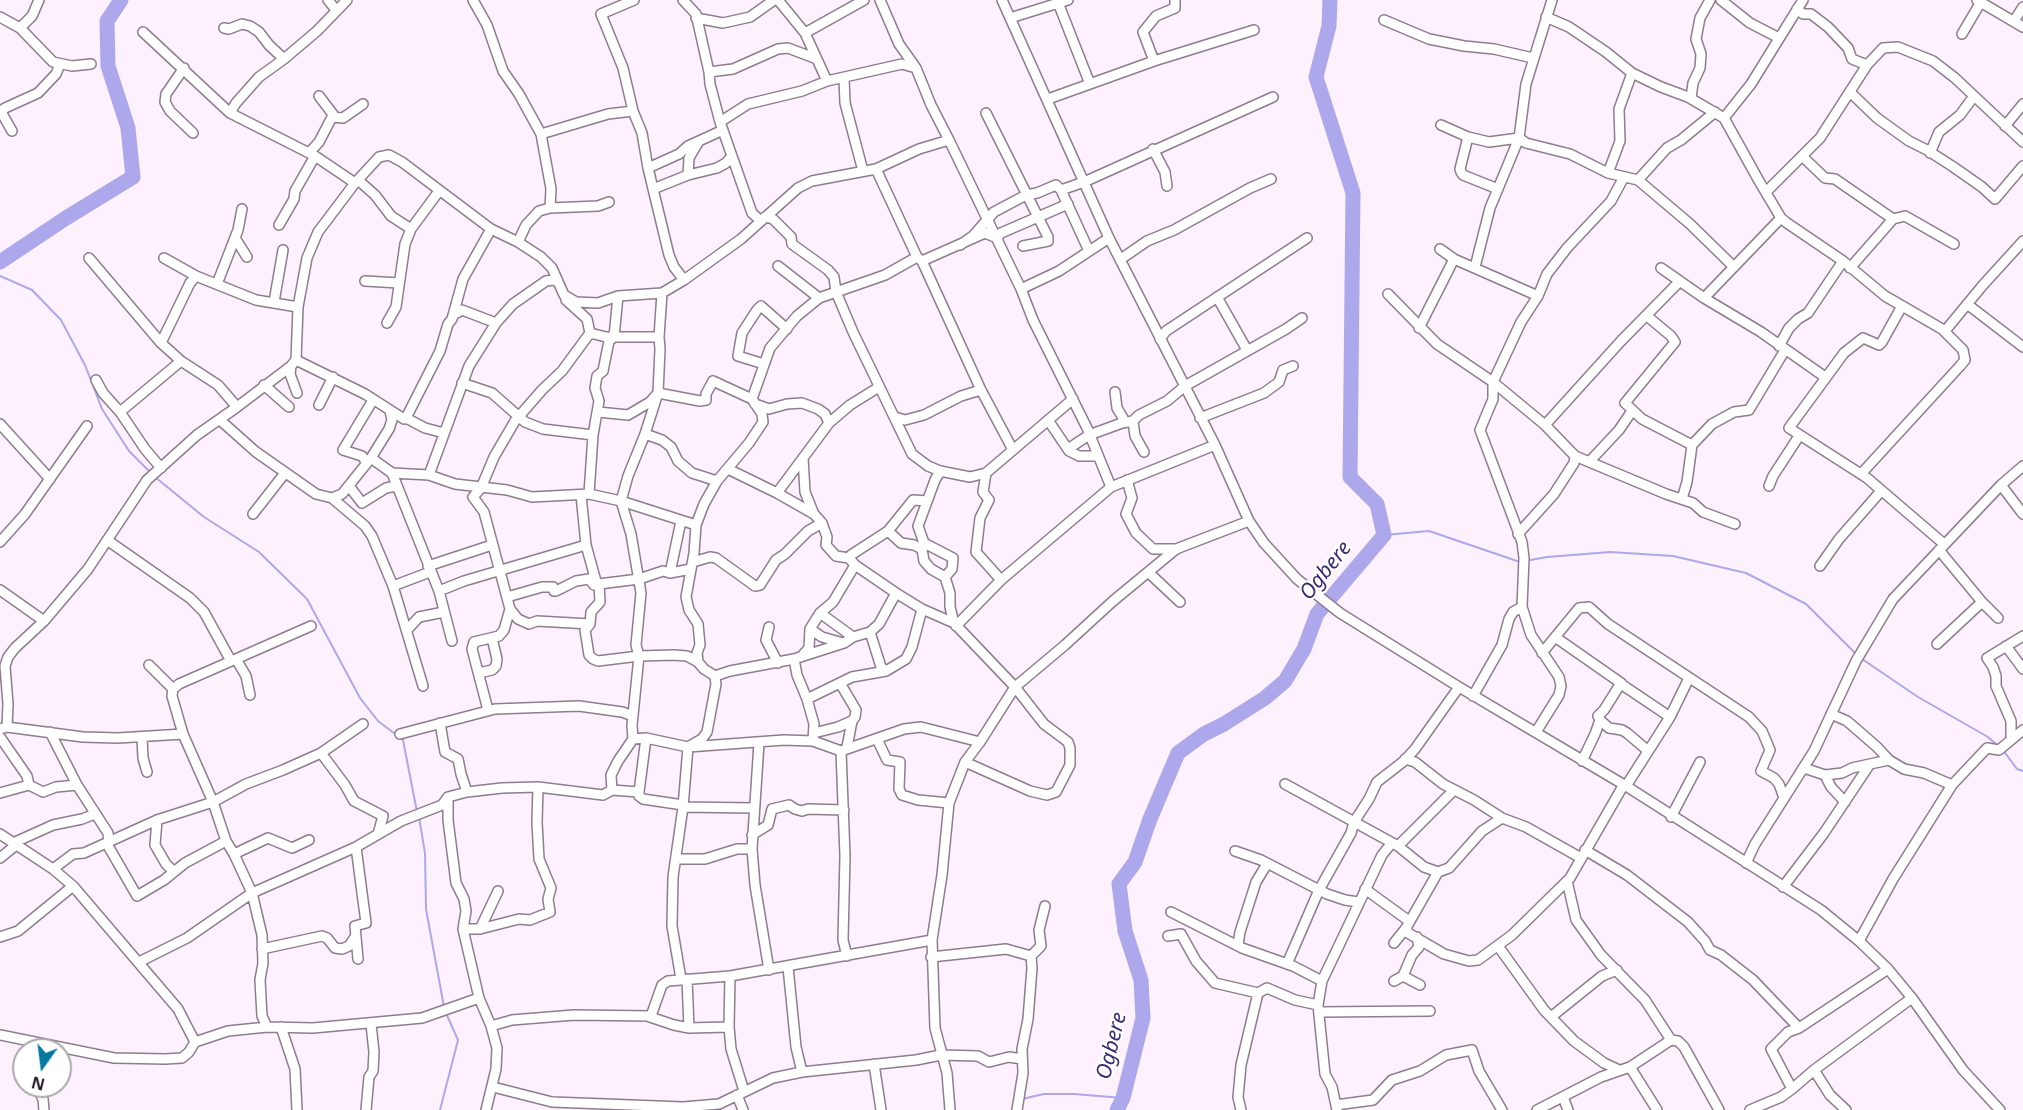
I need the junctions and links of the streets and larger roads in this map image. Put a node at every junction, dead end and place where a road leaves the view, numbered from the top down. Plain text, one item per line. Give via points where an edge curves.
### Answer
1 (39, 0) edge
2 (328, 0) edge
3 (347, 0) edge
4 (473, 0) edge
5 (633, 0) edge
6 (683, 0) edge
7 (776, 0) edge
8 (864, 0) edge
9 (880, 0) edge
10 (1002, 0) edge
11 (1068, 0) edge
12 (1175, 0) edge
13 (1552, 0) edge
14 (1710, 0) edge
15 (1721, 0) edge
16 (1803, 0) edge
17 (1980, 1) edge
18 (1057, 2) edge
19 (2023, 7) edge
20 (1797, 9) junction
21 (336, 10) junction
22 (0, 17) edge
23 (1546, 17) junction
24 (696, 18) junction
25 (1010, 18) junction
26 (1384, 20) dead end
27 (2014, 21) junction
28 (2023, 27) edge
29 (20, 28) junction
30 (225, 28) dead end
31 (1254, 30) dead end
32 (143, 32) dead end
33 (805, 33) junction
34 (1962, 34) dead end
35 (1779, 38) junction
36 (1533, 58) junction
37 (284, 59) junction
38 (817, 59) junction
39 (1154, 61) junction
40 (60, 64) junction
41 (91, 64) dead end
42 (1867, 65) junction
43 (184, 68) junction
44 (916, 68) junction
45 (709, 72) junction
46 (1632, 73) junction
47 (844, 79) junction
48 (827, 81) junction
49 (1090, 84) junction
50 (1851, 93) junction
51 (319, 96) dead end
52 (1974, 96) junction
53 (1273, 97) dead end
54 (1691, 98) junction
55 (1048, 99) junction
56 (363, 104) dead end
57 (2023, 104) edge
58 (1, 111) edge
59 (633, 111) junction
60 (1715, 112) junction
61 (230, 113) junction
62 (986, 113) dead end
63 (335, 117) junction
64 (1724, 118) junction
65 (1441, 125) dead end
66 (721, 126) junction
67 (2005, 126) junction
68 (12, 131) dead end
69 (193, 133) dead end
70 (541, 134) junction
71 (1468, 137) junction
72 (1520, 138) junction
73 (949, 140) junction
74 (699, 141) junction
75 (2023, 142) edge
76 (1153, 149) junction
77 (1930, 153) junction
78 (312, 155) junction
79 (732, 156) junction
80 (1803, 157) junction
81 (2023, 166) edge
82 (648, 168) junction
83 (876, 169) junction
84 (863, 171) junction
85 (1608, 173) junction
86 (688, 175) junction
87 (1624, 177) junction
88 (1270, 179) dead end
89 (1638, 180) junction
90 (356, 182) junction
91 (1084, 182) junction
92 (1167, 186) dead end
93 (652, 189) junction
94 (1498, 189) junction
95 (1061, 190) junction
96 (439, 192) junction
97 (1766, 192) junction
98 (1026, 195) junction
99 (609, 202) dead end
100 (1068, 204) junction
101 (550, 208) junction
102 (242, 209) dead end
103 (1038, 218) junction
104 (1781, 218) junction
105 (987, 219) junction
106 (1893, 219) junction
107 (761, 221) junction
108 (279, 225) dead end
109 (411, 229) junction
110 (491, 229) junction
111 (235, 238) junction
112 (996, 238) junction
113 (1109, 238) junction
114 (1307, 238) dead end
115 (2023, 241) edge
116 (518, 242) junction
117 (1954, 244) dead end
118 (960, 245) junction
119 (1023, 246) dead end
120 (1440, 249) dead end
121 (283, 250) dead end
122 (1089, 251) junction
123 (247, 257) dead end
124 (88, 258) dead end
125 (164, 258) dead end
126 (920, 259) junction
127 (1121, 259) junction
128 (1454, 259) junction
129 (1846, 265) junction
130 (778, 266) dead end
131 (1475, 267) junction
132 (1734, 267) junction
133 (1661, 268) dead end
134 (196, 276) junction
135 (684, 280) junction
136 (365, 281) dead end
137 (1680, 281) junction
138 (558, 282) junction
139 (399, 283) junction
140 (217, 284) junction
141 (1021, 289) junction
142 (836, 292) junction
143 (662, 293) junction
144 (1388, 294) dead end
145 (564, 295) junction
146 (618, 296) junction
147 (1538, 296) junction
148 (1217, 297) junction
149 (819, 298) junction
150 (1704, 298) junction
151 (274, 303) junction
152 (1967, 304) junction
153 (1902, 306) junction
154 (298, 307) junction
155 (453, 315) junction
156 (1647, 316) junction
157 (1302, 318) dead end
158 (387, 323) dead end
159 (496, 323) junction
160 (787, 328) junction
161 (1419, 328) junction
162 (1946, 331) junction
163 (590, 333) junction
164 (614, 337) junction
165 (659, 337) junction
166 (1160, 339) junction
167 (161, 343) junction
168 (2023, 347) edge
169 (1782, 348) junction
170 (1247, 350) junction
171 (182, 361) junction
172 (294, 363) junction
173 (764, 364) junction
174 (1293, 366) dead end
175 (333, 377) junction
176 (1825, 377) junction
177 (96, 380) dead end
178 (1493, 382) junction
179 (462, 384) junction
180 (264, 385) junction
181 (879, 387) junction
182 (1185, 387) junction
183 (981, 390) junction
184 (1115, 392) dead end
185 (297, 393) dead end
186 (658, 393) junction
187 (1073, 399) junction
188 (373, 400) junction
189 (753, 401) junction
190 (319, 405) dead end
191 (237, 407) junction
192 (289, 407) dead end
193 (390, 411) junction
194 (1632, 411) junction
195 (120, 412) junction
196 (598, 412) junction
197 (520, 416) junction
198 (895, 417) junction
199 (406, 418) junction
200 (1200, 418) junction
201 (220, 420) junction
202 (1048, 420) junction
203 (1133, 421) junction
204 (829, 423) junction
205 (1122, 423) junction
206 (0, 424) edge
207 (1545, 425) junction
208 (87, 426) dead end
209 (444, 433) junction
210 (593, 435) junction
211 (645, 435) junction
212 (1089, 435) junction
213 (1799, 436) junction
214 (1215, 445) junction
215 (1692, 445) junction
216 (1068, 449) junction
217 (1013, 450) junction
218 (1144, 452) dead end
219 (1096, 456) junction
220 (1575, 456) junction
221 (803, 458) junction
222 (369, 460) junction
223 (1590, 461) junction
224 (2023, 466) edge
225 (728, 469) junction
226 (940, 471) junction
227 (285, 473) junction
228 (392, 473) junction
229 (986, 473) junction
230 (154, 474) junction
231 (1861, 474) junction
232 (429, 475) junction
233 (50, 479) junction
234 (1127, 480) junction
235 (717, 481) junction
236 (2001, 485) junction
237 (349, 486) junction
238 (396, 486) junction
239 (1769, 486) dead end
240 (1111, 487) junction
241 (481, 488) junction
242 (1881, 491) junction
243 (777, 493) junction
244 (585, 495) junction
245 (332, 498) junction
246 (1682, 500) junction
247 (621, 501) junction
248 (927, 501) junction
249 (253, 514) dead end
250 (813, 514) junction
251 (2023, 514) edge
252 (681, 521) junction
253 (1249, 521) junction
254 (822, 523) junction
255 (1735, 524) dead end
256 (696, 525) junction
257 (888, 531) junction
258 (1518, 534) junction
259 (107, 540) junction
260 (0, 542) edge
261 (492, 545) junction
262 (586, 545) junction
263 (1942, 547) junction
264 (1177, 549) junction
265 (852, 562) junction
266 (692, 565) junction
267 (1820, 566) dead end
268 (512, 567) junction
269 (429, 569) junction
270 (500, 570) junction
271 (1148, 572) junction
272 (670, 573) junction
273 (945, 577) junction
274 (639, 579) junction
275 (1001, 580) junction
276 (595, 583) junction
277 (393, 586) junction
278 (505, 586) junction
279 (0, 590) edge
280 (439, 591) junction
281 (896, 593) junction
282 (507, 597) junction
283 (1180, 602) dead end
284 (1982, 602) junction
285 (1522, 607) junction
286 (510, 609) junction
287 (922, 609) junction
288 (444, 612) junction
289 (820, 613) junction
290 (1998, 618) dead end
291 (44, 621) junction
292 (590, 624) junction
293 (955, 624) junction
294 (311, 626) dead end
295 (769, 627) dead end
296 (810, 629) junction
297 (407, 630) junction
298 (870, 632) junction
299 (2023, 636) edge
300 (1555, 637) junction
301 (492, 638) junction
302 (848, 640) junction
303 (452, 641) dead end
304 (1937, 644) dead end
305 (2006, 646) junction
306 (1542, 653) junction
307 (639, 656) junction
308 (798, 658) junction
309 (234, 660) junction
310 (698, 662) junction
311 (778, 663) junction
312 (149, 665) dead end
313 (2023, 669) edge
314 (886, 671) junction
315 (479, 673) junction
316 (715, 676) junction
317 (1689, 678) junction
318 (840, 682) junction
319 (1621, 684) junction
320 (423, 686) dead end
321 (1015, 687) junction
322 (1459, 687) junction
323 (173, 689) junction
324 (250, 695) dead end
325 (1473, 696) junction
326 (807, 699) junction
327 (488, 710) junction
328 (1831, 714) junction
329 (633, 716) junction
330 (1670, 717) junction
331 (1600, 720) junction
332 (852, 721) junction
333 (440, 723) junction
334 (363, 724) dead end
335 (3, 728) edge
336 (2023, 730) edge
337 (50, 732) junction
338 (1536, 732) junction
339 (814, 733) junction
340 (183, 734) junction
341 (400, 734) dead end
342 (0, 736) edge
343 (142, 738) junction
344 (646, 738) junction
345 (633, 739) junction
346 (877, 739) junction
347 (980, 742) junction
348 (759, 743) junction
349 (2005, 745) junction
350 (688, 747) junction
351 (844, 749) junction
352 (1647, 750) junction
353 (321, 753) junction
354 (1408, 756) junction
355 (1888, 760) junction
356 (1582, 761) junction
357 (965, 762) junction
358 (1700, 762) dead end
359 (1870, 764) junction
360 (1804, 768) junction
361 (147, 772) dead end
362 (1826, 775) junction
363 (1285, 784) dead end
364 (29, 785) junction
365 (77, 785) junction
366 (1952, 785) junction
367 (1624, 786) junction
368 (538, 787) junction
369 (612, 790) junction
370 (1455, 790) junction
371 (467, 792) junction
372 (639, 792) junction
373 (0, 794) edge
374 (448, 797) junction
375 (1784, 798) junction
376 (213, 801) junction
377 (1845, 802) junction
378 (949, 803) junction
379 (683, 806) junction
380 (753, 808) junction
381 (844, 810) junction
382 (95, 814) junction
383 (1671, 817) junction
384 (1502, 818) junction
385 (157, 820) junction
386 (1354, 822) junction
387 (0, 834) edge
388 (378, 834) junction
389 (752, 835) junction
390 (309, 840) dead end
391 (226, 841) junction
392 (108, 843) junction
393 (14, 844) junction
394 (1394, 845) junction
395 (356, 848) junction
396 (752, 849) junction
397 (1235, 851) dead end
398 (234, 854) junction
399 (1583, 854) junction
400 (0, 858) edge
401 (676, 859) junction
402 (1746, 863) junction
403 (1267, 864) junction
404 (53, 869) junction
405 (174, 872) junction
406 (1438, 873) junction
407 (1568, 881) junction
408 (73, 886) junction
409 (1783, 887) junction
410 (1365, 889) junction
411 (1319, 890) junction
412 (498, 891) dead end
413 (252, 893) junction
414 (1358, 902) junction
415 (1045, 906) dead end
416 (1171, 912) dead end
417 (1407, 924) junction
418 (463, 929) junction
419 (480, 929) junction
420 (1168, 936) dead end
421 (0, 937) edge
422 (1417, 937) junction
423 (355, 938) junction
424 (932, 940) junction
425 (1859, 941) junction
426 (1394, 944) dead end
427 (1238, 945) junction
428 (1498, 946) junction
429 (262, 949) junction
430 (847, 956) junction
431 (1031, 956) junction
432 (931, 957) junction
433 (358, 959) dead end
434 (139, 962) junction
435 (1287, 964) junction
436 (788, 967) junction
437 (1888, 969) junction
438 (769, 970) junction
439 (1617, 970) junction
440 (730, 976) junction
441 (1403, 976) junction
442 (684, 979) junction
443 (1322, 981) junction
444 (1394, 981) dead end
445 (1420, 985) dead end
446 (1258, 993) junction
447 (479, 998) junction
448 (1912, 998) junction
449 (1319, 1008) junction
450 (1430, 1011) dead end
451 (645, 1015) junction
452 (1551, 1017) junction
453 (372, 1024) junction
454 (491, 1026) junction
455 (267, 1027) junction
456 (281, 1027) junction
457 (729, 1027) junction
458 (689, 1028) junction
459 (1799, 1028) junction
460 (1671, 1040) junction
461 (195, 1042) junction
462 (72, 1052) edge
463 (941, 1055) junction
464 (1022, 1059) junction
465 (874, 1064) junction
466 (1630, 1066) junction
467 (1619, 1070) junction
468 (1814, 1070) junction
469 (802, 1072) junction
470 (493, 1087) junction
471 (1792, 1089) junction
472 (741, 1093) junction
473 (1563, 1097) junction
474 (576, 1107) edge
475 (676, 1108) edge
476 (1337, 1108) edge
477 (297, 1110) edge
478 (366, 1110) edge
479 (486, 1110) edge
480 (743, 1110) edge
481 (881, 1110) edge
482 (950, 1110) edge
483 (1017, 1110) edge
484 (1240, 1110) edge
485 (1502, 1110) edge
486 (1537, 1110) edge
487 (1568, 1110) edge
488 (1657, 1110) edge
489 (1719, 1110) edge
490 (1750, 1110) edge
491 (1846, 1110) edge
492 (2000, 1110) edge

1 - 29 street via 32,16
2 - 21 street
3 - 21 street
4 - 70 street via 503,71
5 - 59 street via 601,14 623,68
6 - 24 street
7 - 24 street via 750,17 723,23
7 - 33 street
8 - 33 street
9 - 44 street via 899,44
10 - 25 street
11 - 18 street
12 - 39 street via 1175,8 1156,16 1143,32
13 - 23 street
14 - 54 street via 1700,18 1696,39 1700,68
15 - 35 street via 1750,23
16 - 20 street
17 - 27 street
17 - 34 street
18 - 25 street
18 - 49 street
19 - 27 street
20 - 35 street
20 - 42 street via 1828,27 1848,48 1852,59
21 - 37 street
22 - 29 street
23 - 36 street
23 - 46 street via 1578,33
24 - 45 street
25 - 55 street
26 - 36 street via 1430,39
27 - 28 street
29 - 40 street via 53,62
30 - 37 street via 250,26
31 - 39 street
32 - 43 street
33 - 38 street
35 - 64 street
36 - 72 street
37 - 61 street via 259,77
38 - 45 street via 788,48 778,49 733,69
38 - 48 street
39 - 49 street
40 - 41 street
40 - 58 street via 38,93
42 - 50 street
42 - 52 street via 1883,48 1898,46 1933,61
43 - 61 street
43 - 69 street via 166,94 165,102
44 - 47 street via 902,64
44 - 73 street
45 - 66 street
46 - 54 street
46 - 85 street via 1619,109 1620,141
47 - 48 street
47 - 84 street via 845,103
48 - 66 street via 748,104
49 - 55 street
50 - 77 street via 1877,118
50 - 80 street
51 - 63 street
52 - 67 street
52 - 77 street via 1960,115 1939,132
53 - 76 street
54 - 60 street
55 - 91 street
56 - 63 street via 343,118
57 - 67 street
58 - 68 street
59 - 70 street via 608,114
59 - 82 street via 642,133
60 - 64 street
60 - 89 street via 1667,148
61 - 78 street
62 - 98 street
63 - 78 street
64 - 97 street
65 - 71 street
66 - 74 street
66 - 79 street
67 - 75 street
70 - 101 street via 551,189
71 - 72 street via 1489,142
71 - 94 street via 1461,172
72 - 85 street via 1570,154
72 - 94 street
73 - 83 street
73 - 105 street
74 - 82 street
74 - 86 street via 689,158
76 - 91 street
76 - 92 street via 1165,172
77 - 81 street via 1995,199
78 - 90 street
78 - 108 street
79 - 86 street via 717,168
79 - 107 street via 752,213
80 - 97 street
80 - 106 street via 1825,178 1835,179
82 - 93 street
83 - 84 street
83 - 126 street
84 - 107 street via 812,181 798,188
85 - 87 street
86 - 93 street
87 - 89 street
87 - 147 street via 1611,201 1547,274
88 - 127 street via 1147,241
89 - 132 street
90 - 96 street via 379,157 389,155
90 - 109 street via 375,195 390,216
90 - 154 street via 318,232 307,258
91 - 95 street
91 - 113 street
93 - 135 street via 669,255
94 - 131 street
95 - 98 street via 1056,185
95 - 100 street
96 - 109 street
96 - 110 street
97 - 104 street
98 - 103 street
98 - 105 street
99 - 101 street
100 - 103 street
100 - 122 street
101 - 116 street via 539,211
102 - 111 street
103 - 112 street
103 - 119 street via 1048,241
104 - 129 street
104 - 132 street
105 - 112 street
105 - 118 street
106 - 117 street via 1911,218
106 - 129 street
107 - 135 street
107 - 142 street via 765,217 773,219 791,237 792,244 828,270 834,277
109 - 139 street
110 - 116 street
110 - 155 street via 463,279
111 - 123 street
111 - 140 street
112 - 118 street via 985,233
112 - 141 street
113 - 122 street
113 - 127 street
114 - 148 street
115 - 152 street
116 - 138 street via 541,257
118 - 126 street
120 - 128 street
121 - 151 street
122 - 141 street
124 - 167 street
125 - 134 street
126 - 142 street
126 - 183 street
127 - 166 street
128 - 131 street
128 - 161 street
129 - 153 street
129 - 169 street via 1808,313 1789,328
130 - 149 street
131 - 147 street
132 - 150 street
133 - 137 street
134 - 140 street
134 - 167 street
135 - 143 street
136 - 139 street
137 - 150 street
137 - 156 street
138 - 145 street
138 - 159 street via 546,281 513,304
139 - 158 street via 396,306
140 - 151 street
141 - 187 street
142 - 149 street
142 - 181 street
143 - 146 street
143 - 165 street
144 - 161 street
145 - 146 street via 576,302 598,303
145 - 163 street via 587,319
146 - 164 street
147 - 178 street via 1521,322
148 - 166 street
148 - 170 street
149 - 160 street
150 - 169 street
151 - 154 street
152 - 162 street
152 - 168 street
153 - 162 street
153 - 176 street via 1879,345 1859,340
154 - 172 street
155 - 159 street via 462,310
155 - 199 street via 440,351
156 - 194 street via 1675,342 1625,403
156 - 207 street
157 - 170 street
159 - 179 street
160 - 173 street via 776,339
160 - 173 street via 761,306 742,333 738,356
161 - 178 street
162 - 231 street via 1963,350 1965,360
163 - 164 street
163 - 197 street via 562,371
164 - 165 street
164 - 196 street via 609,341 603,371 597,376
165 - 186 street
166 - 182 street
167 - 171 street
169 - 176 street
169 - 215 street via 1749,410 1734,412 1712,424
170 - 182 street
171 - 191 street via 218,385
171 - 195 street
172 - 175 street
172 - 180 street
172 - 185 street via 290,374
173 - 189 street
174 - 200 street via 1283,370 1279,382 1264,393
175 - 188 street
175 - 190 street
176 - 213 street via 1789,428
177 - 195 street
178 - 207 street
178 - 258 street via 1493,399 1480,430
179 - 197 street via 492,393
179 - 209 street
180 - 191 street
180 - 192 street
181 - 198 street
181 - 204 street
182 - 200 street
182 - 203 street
183 - 198 street via 924,415 905,420
183 - 217 street
184 - 205 street
186 - 189 street via 706,400 713,381
186 - 196 street via 628,415
186 - 211 street
187 - 202 street
187 - 212 street
188 - 193 street
188 - 222 street via 343,450
189 - 204 street via 769,409 802,403 825,414
189 - 225 street via 763,422
191 - 201 street
193 - 199 street
193 - 222 street via 389,429
194 - 215 street
194 - 223 street
195 - 230 street via 145,449
196 - 210 street
197 - 210 street via 543,429
197 - 241 street via 494,457
198 - 226 street via 912,454
199 - 209 street
200 - 214 street
201 - 227 street
201 - 230 street via 189,441
202 - 216 street
202 - 217 street
203 - 205 street
203 - 218 street via 1135,436
204 - 221 street
205 - 212 street
206 - 233 street
207 - 220 street
208 - 233 street
209 - 232 street
210 - 244 street
211 - 235 street via 671,447 678,461 692,473
211 - 247 street
212 - 216 street
212 - 219 street
213 - 231 street
213 - 239 street
214 - 234 street
214 - 253 street
215 - 246 street
216 - 219 street via 1079,456
217 - 229 street
219 - 240 street
220 - 223 street
220 - 258 street via 1554,494
221 - 243 street
221 - 250 street via 805,492
222 - 228 street
222 - 237 street
223 - 246 street
224 - 236 street
225 - 235 street
225 - 243 street
226 - 229 street via 970,477
226 - 248 street
227 - 245 street via 315,494
227 - 249 street
228 - 232 street
228 - 238 street
229 - 275 street via 984,492 989,500 980,518 975,549
230 - 259 street
231 - 242 street
232 - 241 street
233 - 260 street
234 - 240 street
234 - 264 street via 1132,498 1126,514 1136,533 1154,549
235 - 256 street
236 - 251 street
236 - 263 street
237 - 238 street via 362,503
237 - 245 street
238 - 269 street
240 - 275 street
241 - 244 street via 532,497
241 - 261 street via 473,497 484,512
242 - 263 street
242 - 267 street
243 - 250 street
244 - 247 street
244 - 262 street
245 - 277 street via 372,536
246 - 255 street
247 - 252 street
247 - 274 street
248 - 257 street via 913,500
248 - 273 street via 919,533 924,543 953,558 952,569
250 - 254 street
252 - 256 street
252 - 272 street
253 - 264 street
253 - 322 street via 1264,543 1309,590
254 - 265 street via 826,545 836,556
254 - 266 street via 776,560 760,585 755,586 716,558
256 - 266 street
257 - 265 street via 851,555
257 - 273 street via 901,543 922,549 924,561
258 - 285 street via 1522,542
259 - 291 street
259 - 309 street via 197,605
261 - 269 street
261 - 270 street
262 - 268 street
262 - 276 street
263 - 284 street
263 - 328 street via 1893,599 1858,657
264 - 271 street
265 - 281 street
265 - 289 street via 833,602
266 - 272 street
266 - 310 street via 686,597 698,624
268 - 270 street
268 - 278 street
269 - 277 street
269 - 280 street
270 - 278 street
270 - 280 street
271 - 283 street
271 - 321 street
272 - 274 street via 663,571
273 - 293 street
274 - 276 street
274 - 307 street
275 - 293 street
276 - 282 street via 576,581 556,591 553,587 542,587
276 - 292 street via 600,602 591,612
277 - 297 street
278 - 282 street
279 - 291 street
280 - 288 street
281 - 287 street
281 - 298 street via 879,624
282 - 286 street
284 - 290 street
284 - 304 street
285 - 306 street
285 - 325 street via 1513,612 1502,645
286 - 292 street via 529,624
286 - 301 street via 504,630
287 - 293 street
287 - 314 street via 906,659
288 - 297 street via 419,617
288 - 303 street
289 - 296 street
289 - 302 street
291 - 335 street via 9,657
292 - 307 street via 585,630 593,659
293 - 321 street
294 - 309 street
295 - 311 street via 766,640
296 - 302 street via 822,637
296 - 308 street via 809,648
297 - 320 street
298 - 302 street
298 - 314 street via 881,667
299 - 305 street
300 - 306 street
300 - 317 street via 1578,608 1589,607
300 - 319 street
301 - 315 street via 496,666
301 - 315 street via 474,642 471,649
302 - 308 street
305 - 313 street
305 - 349 street via 1987,658 2011,721
306 - 338 street via 1562,686
307 - 310 street via 687,656
307 - 329 street
308 - 311 street
308 - 326 street via 796,675
309 - 323 street
309 - 324 street via 246,676
310 - 316 street
311 - 316 street
312 - 323 street
314 - 318 street
315 - 327 street
316 - 350 street via 707,732
317 - 330 street
317 - 375 street via 1745,714 1762,731 1770,750 1761,771 1774,778
318 - 326 street
318 - 332 street via 856,710
319 - 330 street
319 - 331 street via 1598,716
321 - 347 street
321 - 357 street via 1044,724 1068,742 1070,765 1056,792 1047,795 1030,791
322 - 325 street
322 - 354 street
323 - 340 street
325 - 338 street
326 - 339 street
327 - 329 street via 579,705
327 - 333 street
328 - 355 street via 1847,721
328 - 360 street
329 - 345 street
330 - 352 street
331 - 352 street via 1609,728 1627,733
331 - 356 street
332 - 339 street
332 - 351 street
333 - 341 street
333 - 371 street via 445,752 458,759
334 - 353 street
335 - 337 street
336 - 349 street
337 - 343 street
337 - 365 street
338 - 356 street
339 - 348 street
339 - 351 street
340 - 343 street
340 - 376 street
342 - 364 street
343 - 361 street
344 - 345 street
344 - 350 street
344 - 372 street
345 - 369 street via 611,775
346 - 347 street via 921,727
346 - 351 street
346 - 378 street via 887,760 900,762 902,795
347 - 357 street
348 - 350 street
348 - 380 street
349 - 366 street via 1987,748
350 - 379 street
351 - 381 street
352 - 367 street
353 - 376 street
353 - 388 street via 354,801 383,816
354 - 370 street
354 - 386 street via 1377,782
355 - 359 street
355 - 366 street
356 - 367 street
357 - 378 street
358 - 383 street
359 - 362 street
359 - 377 street
360 - 362 street
360 - 375 street
362 - 377 street
363 - 386 street
364 - 365 street via 43,792
364 - 373 street
365 - 382 street
366 - 425 street
367 - 383 street
367 - 399 street
368 - 369 street via 603,795
368 - 371 street
368 - 419 street via 539,859 551,888 550,912 530,920
369 - 372 street
370 - 384 street
370 - 394 street
371 - 374 street
372 - 379 street via 643,799
374 - 388 street via 442,805
374 - 418 street via 456,883 466,911
375 - 402 street
376 - 385 street
376 - 391 street
377 - 409 street
378 - 424 street
379 - 380 street
379 - 401 street
380 - 389 street
381 - 389 street via 802,811 789,805 772,808 768,825
381 - 430 street via 843,940
382 - 392 street via 108,833
382 - 393 street via 52,825
383 - 402 street
384 - 399 street
384 - 406 street via 1482,831 1449,868
385 - 392 street
385 - 405 street via 155,845
386 - 394 street
386 - 411 street
387 - 393 street
388 - 395 street
389 - 396 street
390 - 398 street via 292,848 268,838
391 - 398 street
391 - 405 street
392 - 404 street via 73,854
392 - 405 street via 136,896
393 - 400 street
393 - 404 street
394 - 406 street
394 - 410 street via 1382,855
395 - 413 street
395 - 423 street via 366,923 355,926
396 - 401 street via 737,849 705,859
396 - 438 street
397 - 403 street
398 - 413 street
399 - 407 street
399 - 459 street via 1627,875 1688,922 1710,950 1753,980
401 - 442 street via 672,926
402 - 409 street
403 - 411 street
403 - 427 street via 1256,882
404 - 408 street
406 - 417 street
407 - 428 street
407 - 439 street via 1576,920
408 - 421 street via 18,931
408 - 434 street
409 - 425 street via 1821,910
410 - 414 street
410 - 417 street
411 - 414 street
411 - 435 street
412 - 419 street
413 - 429 street
413 - 434 street via 187,938
414 - 443 street
415 - 431 street via 1041,946
416 - 427 street
417 - 422 street via 1408,933
417 - 426 street
418 - 419 street
418 - 447 street
420 - 446 street via 1181,934 1196,962 1215,983
422 - 428 street via 1444,954 1469,961 1479,960
422 - 441 street via 1419,947
423 - 429 street via 342,949 322,936
423 - 433 street
424 - 430 street
424 - 432 street
425 - 437 street
427 - 435 street
428 - 452 street
429 - 455 street via 262,1016
430 - 436 street
431 - 432 street via 1006,949
431 - 464 street
432 - 463 street via 935,1028
434 - 461 street via 178,1009
435 - 443 street
436 - 438 street
436 - 469 street
437 - 448 street
437 - 459 street
438 - 440 street
439 - 452 street via 1602,976
439 - 460 street via 1645,1000
440 - 442 street
440 - 457 street
441 - 444 street
441 - 445 street
442 - 451 street via 662,985 651,1016
442 - 458 street
443 - 449 street
446 - 449 street via 1267,988
446 - 484 street via 1241,1065
447 - 453 street via 422,1018
447 - 454 street
448 - 468 street
448 - 492 street via 1963,1070
449 - 450 street
449 - 476 street via 1325,1074
451 - 454 street via 545,1017
451 - 458 street
452 - 467 street via 1574,1041
453 - 456 street
453 - 478 street via 373,1071
454 - 470 street via 496,1048
455 - 456 street
455 - 461 street via 228,1031
456 - 477 street via 295,1069
457 - 458 street
457 - 472 street
459 - 471 street via 1788,1032 1771,1049
460 - 466 street
460 - 489 street via 1684,1047
461 - 462 street via 182,1058 114,1058
463 - 464 street via 978,1056 989,1062 1008,1057
463 - 465 street
463 - 482 street via 947,1073
464 - 483 street
465 - 469 street
465 - 481 street
466 - 467 street
466 - 488 street
467 - 473 street
468 - 471 street
468 - 491 street via 1830,1095
469 - 472 street via 773,1078
470 - 474 street
470 - 479 street
471 - 490 street
472 - 475 street via 719,1104
472 - 480 street
473 - 486 street
473 - 487 street
474 - 475 street
476 - 485 street via 1373,1100 1392,1080 1420,1071 1446,1055 1472,1050 1479,1071

